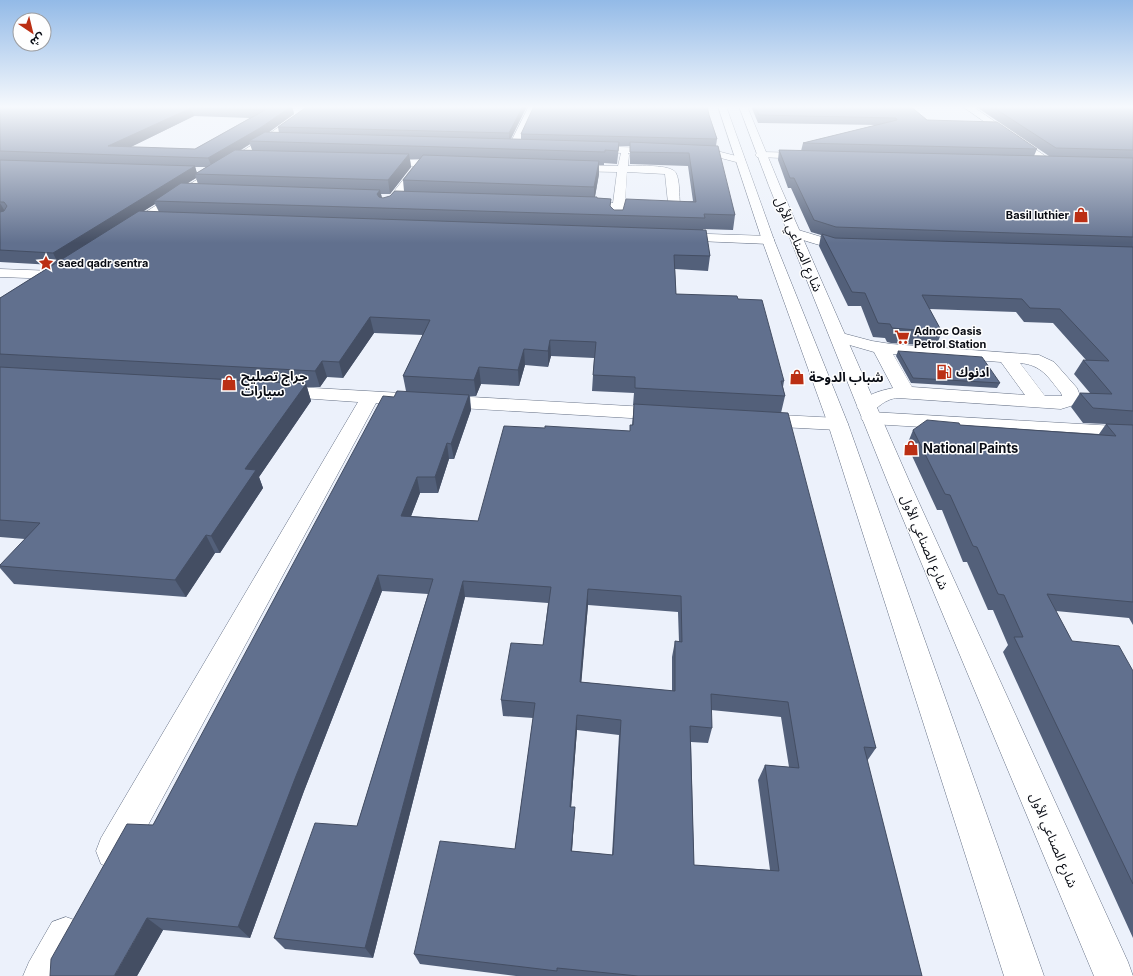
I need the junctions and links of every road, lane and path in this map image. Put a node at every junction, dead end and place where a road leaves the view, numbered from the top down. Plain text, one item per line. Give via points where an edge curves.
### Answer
1 (247, 152) edge
2 (625, 152) edge
3 (670, 152) edge
4 (1037, 152) edge
5 (746, 154) junction
6 (815, 156) edge
7 (237, 158) junction
8 (260, 158) edge
9 (1034, 161) edge
10 (368, 162) edge
11 (422, 163) junction
12 (461, 164) edge
13 (561, 168) edge
14 (622, 169) junction
15 (198, 171) edge
16 (214, 172) junction
17 (184, 192) junction
18 (200, 193) edge
19 (378, 198) edge
20 (394, 199) junction
21 (409, 199) edge
22 (572, 204) edge
23 (619, 206) junction
24 (143, 219) junction
25 (167, 220) edge
26 (376, 221) edge
27 (616, 228) edge
28 (795, 234) junction
29 (118, 235) edge
30 (669, 237) edge
31 (768, 240) junction
32 (832, 244) junction
33 (864, 245) edge
34 (804, 256) junction
35 (68, 267) edge
36 (0, 273) edge
37 (55, 275) junction
38 (37, 287) edge
39 (838, 336) junction
40 (881, 348) junction
41 (1006, 356) junction
42 (260, 391) edge
43 (905, 392) junction
44 (370, 397) junction
45 (1040, 402) junction
46 (869, 413) junction
47 (679, 415) edge
48 (743, 419) edge
49 (838, 424) junction
50 (1133, 433) edge
51 (102, 873) edge
52 (78, 914) edge
53 (43, 976) edge
54 (1024, 976) edge
55 (1114, 976) edge

1 - 7 main road
2 - 14 main road
3 - 5 main road
4 - 9 main road via 1053,162
5 - 6 main road
5 - 28 main road, شارع الصناعي الأول
5 - 31 main road, شارع الصناعي الأول
7 - 8 main road
7 - 16 main road
10 - 11 main road
11 - 12 main road
11 - 20 main road
13 - 14 main road
14 - 23 main road
14 - 23 main road via 670,172 674,204 663,208
15 - 16 main road
16 - 17 main road
17 - 18 main road
17 - 24 main road
19 - 20 main road
20 - 21 main road
20 - 26 main road
22 - 23 main road
23 - 27 main road
24 - 25 main road
24 - 29 main road
28 - 32 main road
28 - 34 main road, شارع الصناعي الأول
30 - 31 main road
31 - 49 main road, شارع الصناعي الأول
32 - 33 main road
32 - 34 main road via 818,247
34 - 39 main road, شارع الصناعي الأول
35 - 37 main road
36 - 37 main road
37 - 38 main road
39 - 40 main road
39 - 46 main road, شارع الصناعي الأول
40 - 41 main road via 933,355
40 - 43 main road
41 - 45 main road
41 - 45 main road via 1042,362 1072,395 1066,402
42 - 44 main road
43 - 45 main road via 955,390
43 - 46 main road via 886,394
44 - 47 main road
44 - 51 main road
46 - 50 main road
46 - 55 main road, شارع الصناعي الأول
48 - 49 main road
49 - 54 main road, شارع الصناعي الأول
52 - 53 main road

